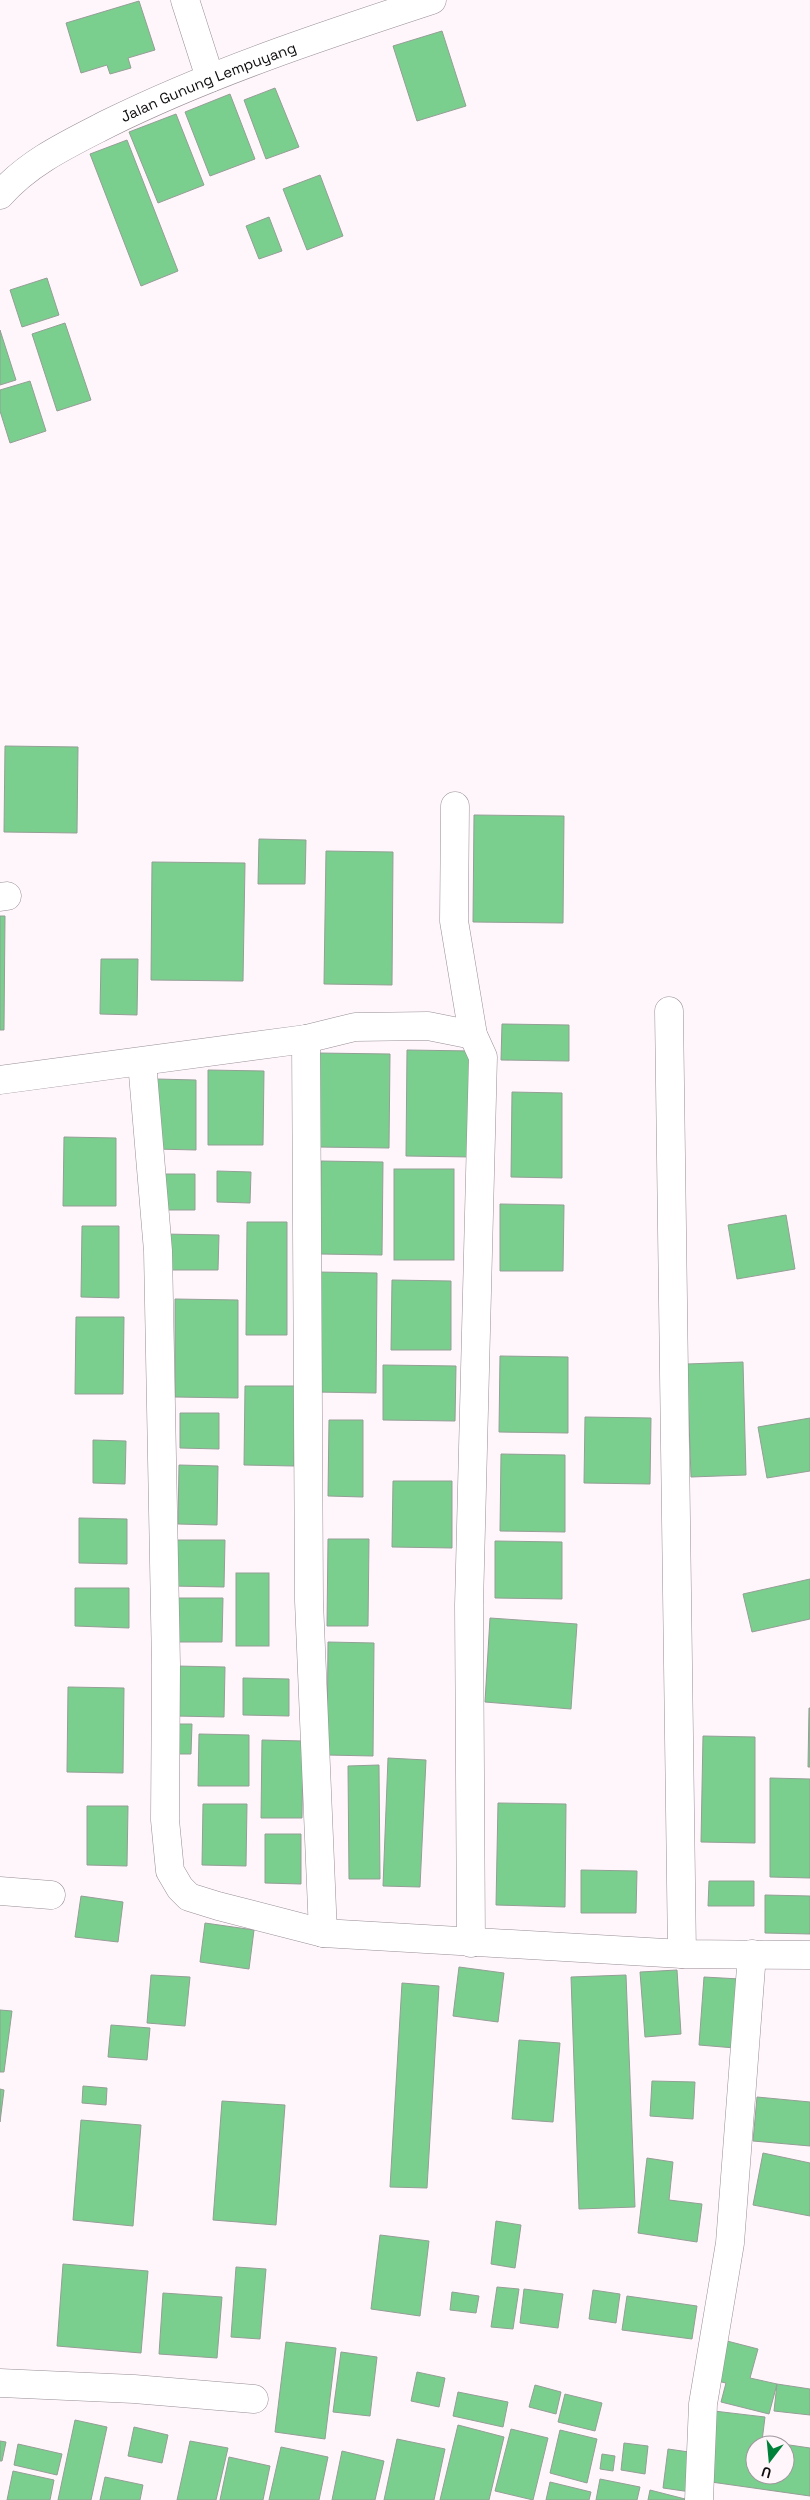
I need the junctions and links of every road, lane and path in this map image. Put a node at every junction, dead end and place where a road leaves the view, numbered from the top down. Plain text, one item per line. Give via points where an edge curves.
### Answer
1 (185, 0) edge
2 (432, 0) edge
3 (210, 78) junction
4 (0, 195) edge
5 (455, 806) dead end
6 (670, 1011) dead end
7 (472, 1035) junction
8 (306, 1039) junction
9 (142, 1062) junction
10 (0, 1080) edge
11 (0, 1892) edge
12 (51, 1895) dead end
13 (323, 1932) junction
14 (472, 1943) junction
15 (682, 1954) junction
16 (752, 1954) junction
17 (810, 1955) edge
18 (0, 2383) edge
19 (254, 2399) dead end
20 (700, 2500) edge

1 - 3 street
2 - 3 street, Jalan Gunung Lempuyang
3 - 4 street, Jalan Gunung Lempuyang via 147,104 61,146 24,172
5 - 7 street via 454,921
6 - 15 street
7 - 8 street via 428,1026 355,1027
7 - 14 street via 483,1057 483,1098 469,1605
8 - 9 street
8 - 13 street via 309,1601
9 - 10 street
9 - 13 street via 158,1251 166,1665 164,1820 170,1871 189,1897 267,1920
11 - 12 street
13 - 14 street
14 - 15 street
15 - 16 street
16 - 17 street
16 - 20 street via 730,2243 703,2404
18 - 19 street

